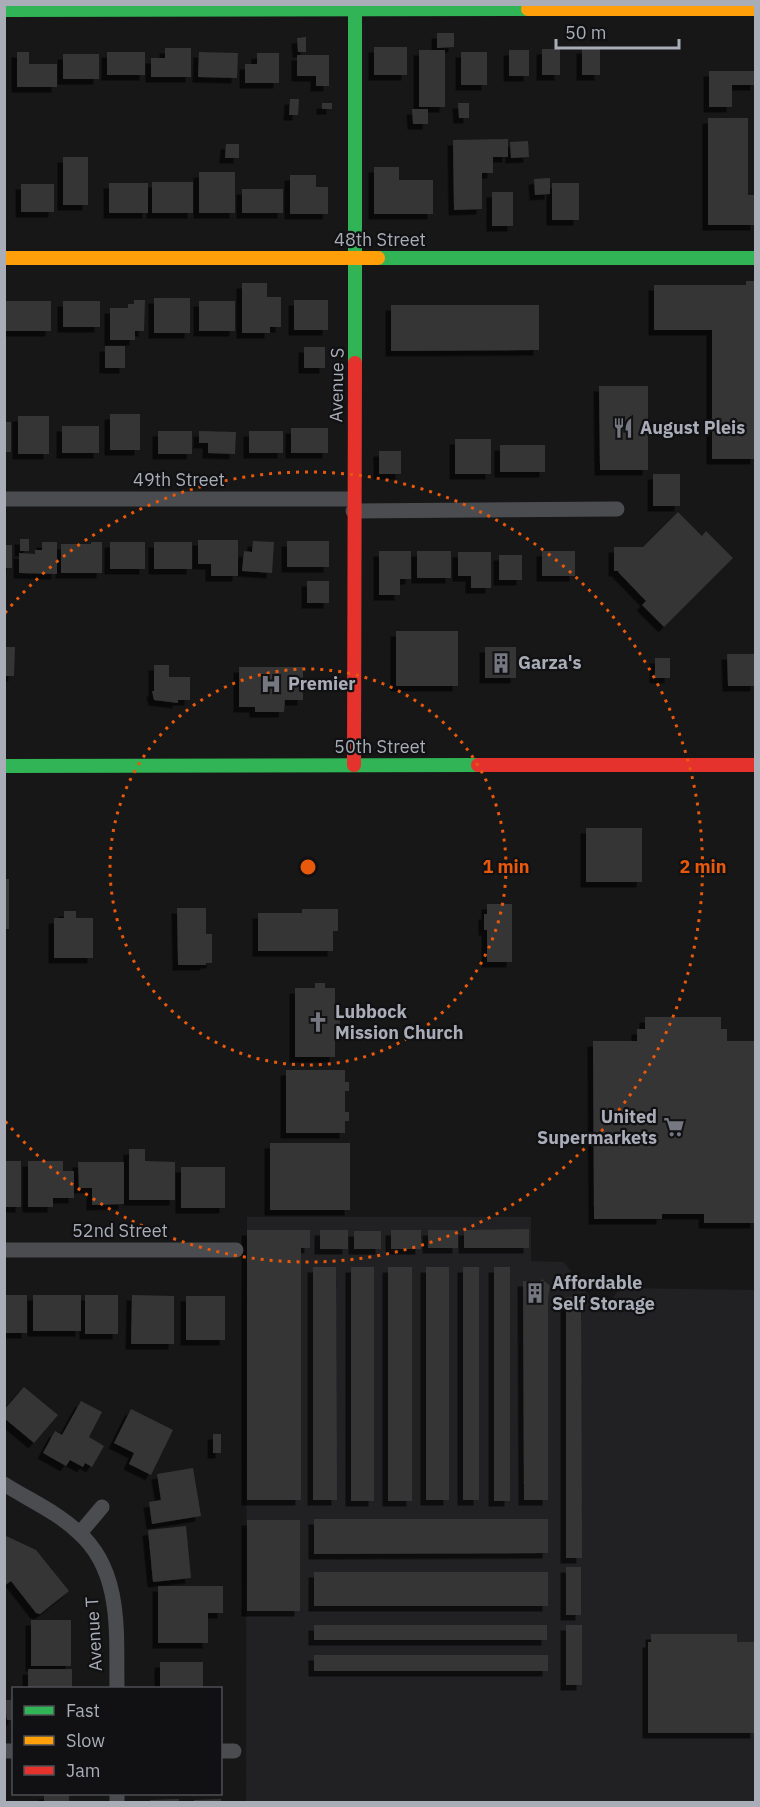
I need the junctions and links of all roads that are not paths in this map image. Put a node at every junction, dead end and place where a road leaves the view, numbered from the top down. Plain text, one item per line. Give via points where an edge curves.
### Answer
1 (355, 7) edge
2 (756, 9) edge
3 (4, 10) edge
4 (4, 258) edge
5 (356, 258) junction
6 (756, 258) edge
7 (4, 499) edge
8 (353, 505) junction
9 (617, 509) dead end
10 (354, 765) junction
11 (756, 765) edge
12 (4, 766) edge
13 (4, 1250) edge
14 (236, 1250) dead end
15 (4, 1484) edge
16 (102, 1507) dead end
17 (80, 1533) junction
18 (117, 1687) edge

1 - 2 street
1 - 3 street
1 - 5 street, Avenue S
4 - 5 street, 48th Street
5 - 6 street, 48th Street
5 - 8 street, Avenue S
7 - 8 street, 49th Street
8 - 9 street, 49th Street
8 - 10 street, Avenue S
10 - 11 street, 50th Street
10 - 12 street, 50th Street
13 - 14 street, 52nd Street
15 - 17 street, Avenue T
16 - 17 street
17 - 18 street, Avenue T via 108,1577 115,1601

